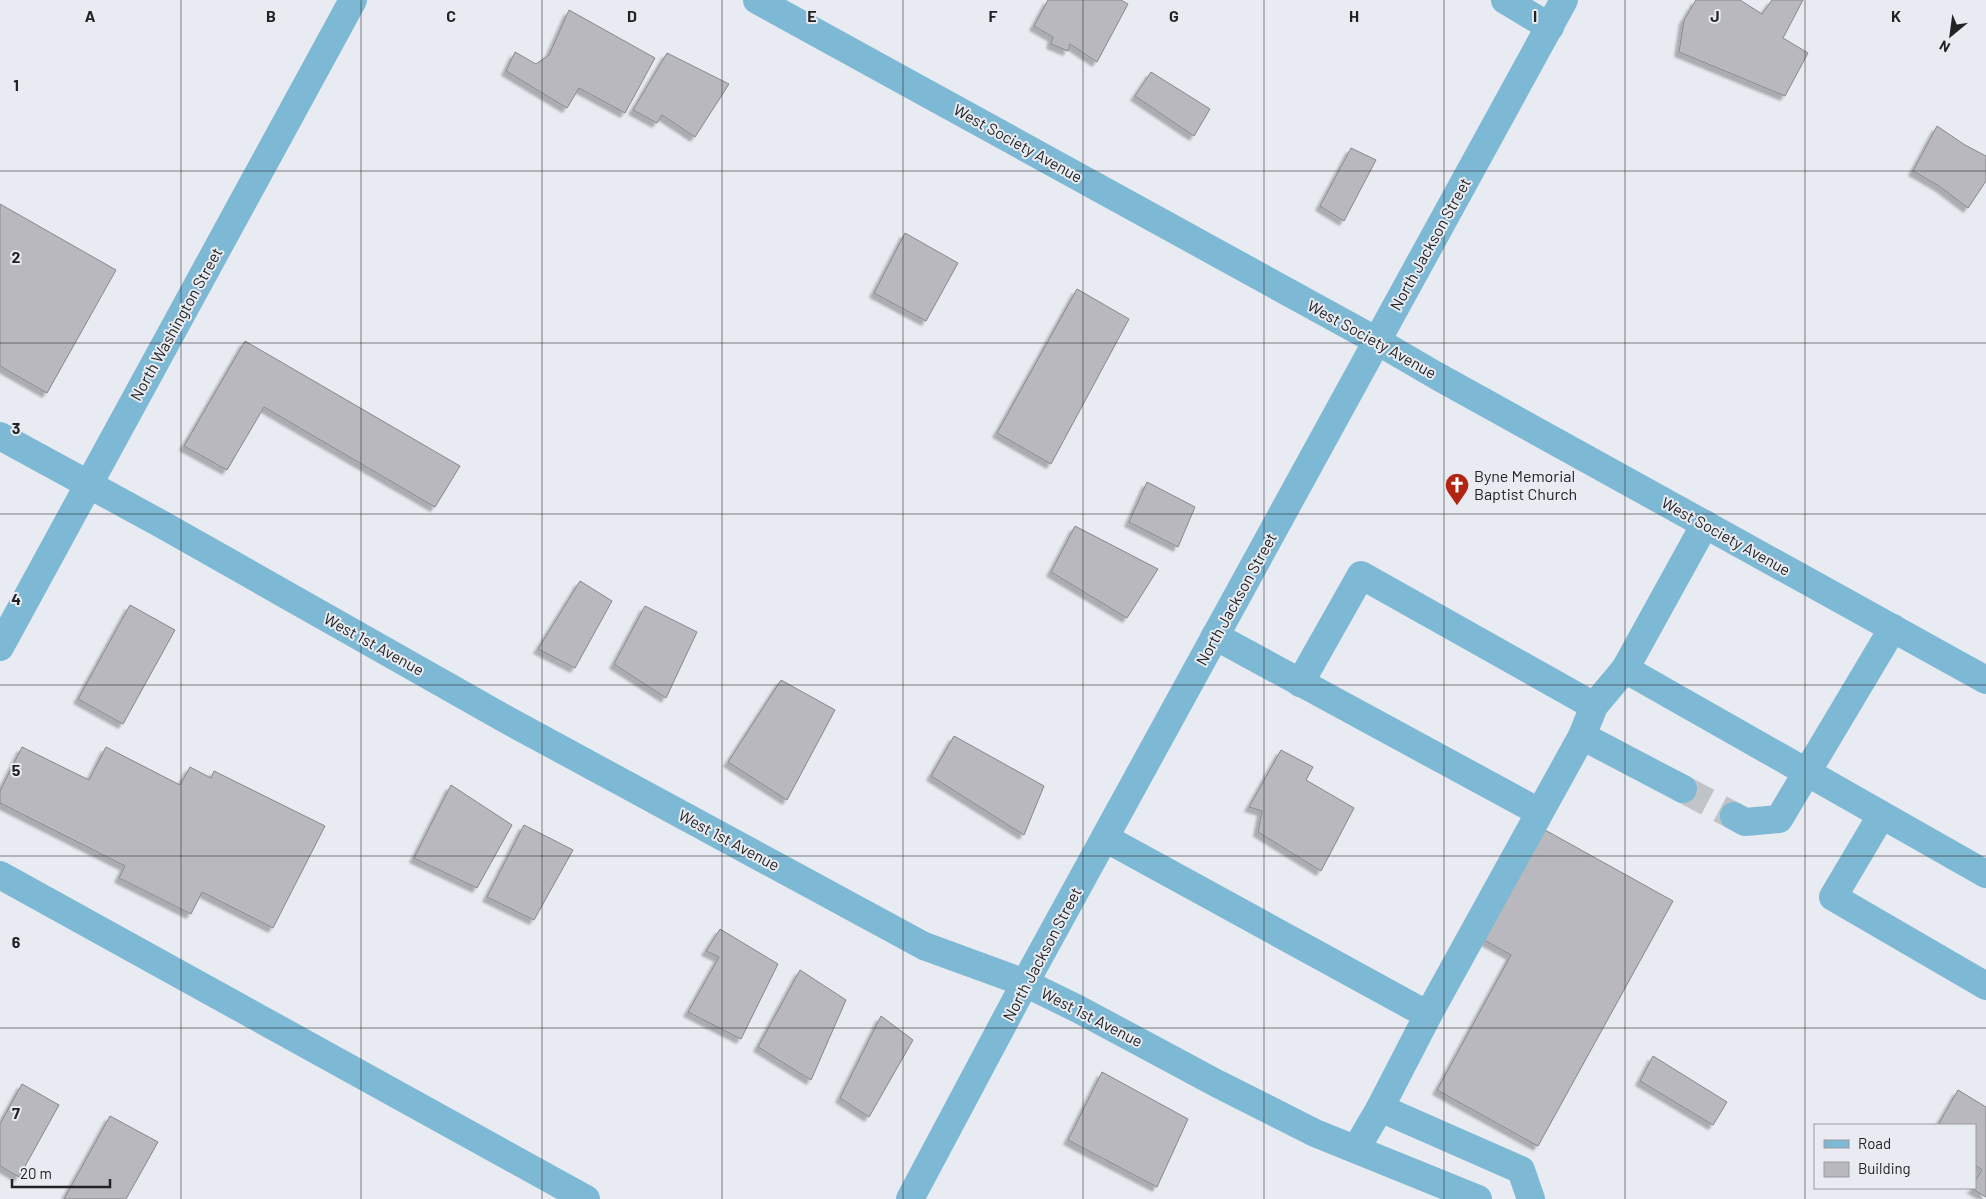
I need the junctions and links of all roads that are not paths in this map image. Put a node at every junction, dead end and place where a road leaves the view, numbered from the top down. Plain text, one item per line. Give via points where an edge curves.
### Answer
1 (353, 0) edge
2 (757, 0) edge
3 (1505, 0) edge
4 (1564, 0) edge
5 (1550, 27) junction
6 (1377, 341) junction
7 (0, 436) edge
8 (88, 485) junction
9 (1705, 524) junction
10 (1894, 628) junction
11 (1215, 636) junction
12 (0, 647) edge
13 (1625, 669) junction
14 (1986, 680) edge
15 (1300, 682) junction
16 (1594, 706) junction
17 (1582, 736) junction
18 (1808, 772) junction
19 (1683, 789) tunnel mouth
20 (1539, 812) junction
21 (1734, 816) tunnel mouth
22 (1881, 816) junction
23 (1105, 838) junction
24 (1986, 874) edge
25 (0, 875) edge
26 (1025, 983) junction
27 (1986, 986) edge
28 (1428, 1015) junction
29 (1380, 1108) junction
30 (1356, 1149) junction
31 (586, 1199) edge
32 (910, 1199) edge
33 (1478, 1199) edge
34 (1531, 1199) edge

1 - 8 street, North Washington Street
2 - 6 street, West Society Avenue
3 - 5 street
4 - 5 street, North Jackson Street
5 - 6 street, North Jackson Street
6 - 9 street, West Society Avenue
6 - 11 street, North Jackson Street
7 - 8 street, West 1st Avenue
8 - 12 street, North Washington Street
8 - 26 street, West 1st Avenue via 518,726 924,946
9 - 10 street, West Society Avenue
9 - 13 street
10 - 14 street, West Society Avenue
10 - 18 street
11 - 15 street
11 - 23 street, North Jackson Street
13 - 16 street
13 - 18 street
15 - 16 street via 1361,575
15 - 20 street
16 - 17 street
17 - 19 street
17 - 20 street
18 - 21 street via 1779,819 1745,822
18 - 22 street
20 - 28 street
22 - 24 street
22 - 27 street via 1833,897
23 - 26 street, North Jackson Street
23 - 28 street
25 - 31 street
26 - 30 street, West 1st Avenue via 1315,1133
26 - 32 street, North Jackson Street
28 - 29 street
29 - 30 street
29 - 34 street via 1521,1170
30 - 33 street, West 1st Avenue

